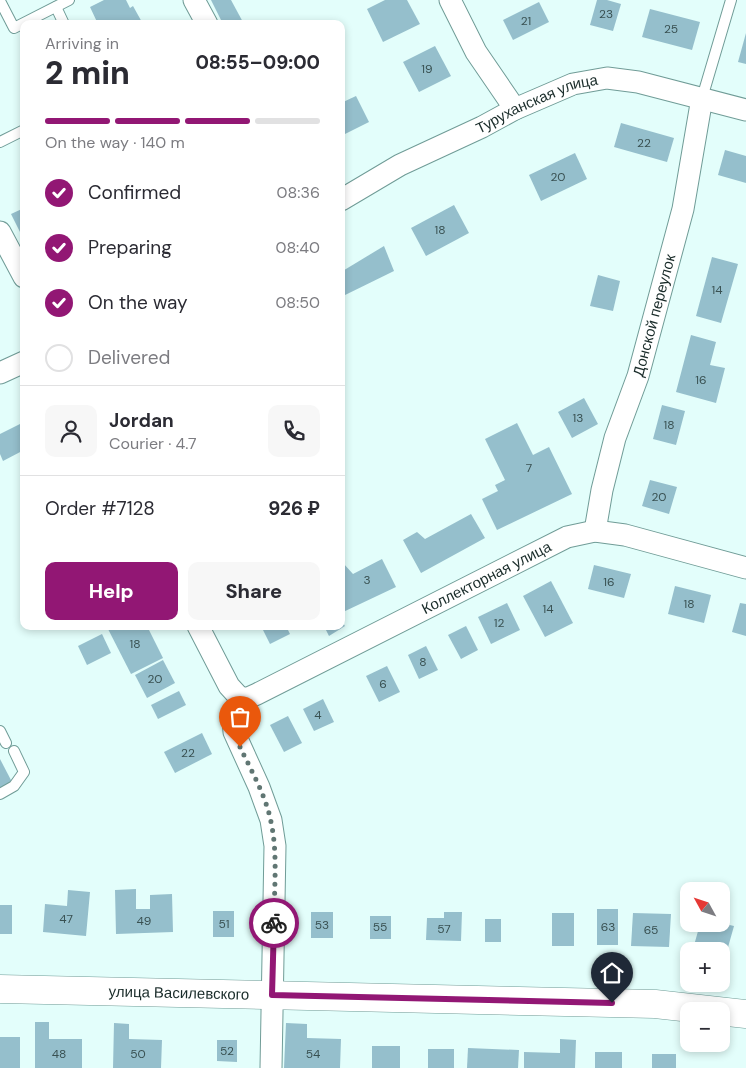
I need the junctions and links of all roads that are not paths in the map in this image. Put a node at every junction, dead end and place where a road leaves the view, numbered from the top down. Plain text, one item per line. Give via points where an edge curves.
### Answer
1 (70, 0) edge
2 (194, 0) edge
3 (450, 0) edge
4 (731, 0) edge
5 (0, 1) edge
6 (56, 7) junction
7 (30, 20) edge
8 (62, 20) edge
9 (205, 20) edge
10 (20, 25) edge
11 (702, 98) junction
12 (515, 109) junction
13 (746, 110) edge
14 (20, 132) edge
15 (1, 140) edge
16 (345, 198) edge
17 (0, 232) edge
18 (20, 270) edge
19 (20, 364) edge
20 (0, 373) edge
21 (596, 531) junction
22 (746, 568) edge
23 (200, 630) edge
24 (240, 698) junction
25 (0, 731) edge
26 (6, 743) dead end
27 (14, 751) dead end
28 (0, 794) edge
29 (0, 989) edge
30 (272, 995) junction
31 (746, 1014) edge
32 (271, 1068) edge

1 - 6 lane
2 - 9 street
3 - 12 street via 476,52
4 - 11 lane
5 - 10 lane via 14,28
6 - 7 lane
6 - 8 lane
11 - 12 street, Туруханская улица via 607,78 573,84
11 - 13 street, Туруханская улица
11 - 21 street, Донской переулок via 683,209 638,376 615,438
12 - 16 street, Туруханская улица via 400,164
14 - 15 lane
17 - 18 street
19 - 20 street
21 - 22 street, Коллекторная улица via 625,535
21 - 24 street, Коллекторная улица via 567,537 257,694
23 - 24 street via 229,686
24 - 30 street via 233,719 234,732 271,820 275,846
25 - 26 lane
27 - 28 lane via 24,772 14,786
29 - 30 street, улица Василевского
30 - 31 street, улица Василевского via 655,1004
30 - 32 street

